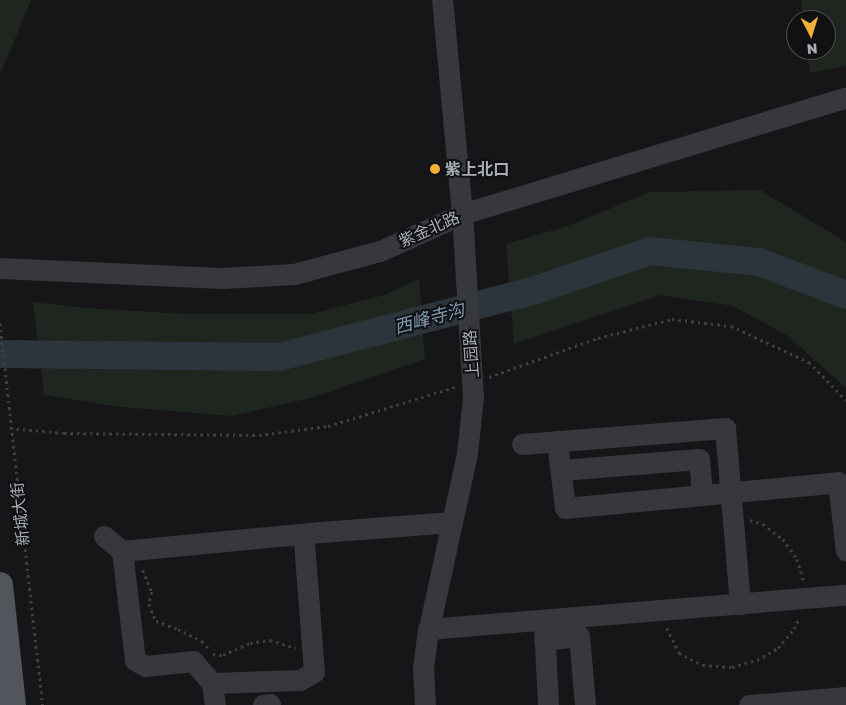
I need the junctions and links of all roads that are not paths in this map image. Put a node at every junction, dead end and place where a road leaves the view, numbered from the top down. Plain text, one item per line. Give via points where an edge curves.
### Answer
1 (442, 0) edge
2 (846, 96) edge
3 (462, 214) junction
4 (0, 268) edge
5 (558, 441) junction
6 (522, 444) dead end
7 (561, 470) junction
8 (732, 492) junction
9 (702, 494) junction
10 (452, 522) junction
11 (308, 533) junction
12 (104, 536) dead end
13 (129, 551) junction
14 (846, 551) edge
15 (0, 585) edge
16 (846, 595) edge
17 (740, 604) junction
18 (428, 629) junction
19 (544, 630) junction
20 (212, 683) junction
21 (845, 698) edge
22 (13, 705) edge
23 (215, 705) edge
24 (425, 705) edge
25 (548, 705) edge
26 (585, 705) edge
27 (749, 705) edge

1 - 3 street, 上园路
2 - 3 street, 紫金北路
3 - 4 street, 紫金北路 via 380,251 294,274 221,278
3 - 10 street, 上园路 via 473,375 470,431
5 - 6 street
5 - 7 street
5 - 8 street via 725,428
7 - 9 street via 699,459
7 - 9 street via 565,508
8 - 9 street
8 - 14 street via 838,482
8 - 17 street
10 - 11 street
10 - 18 street, 上园路
11 - 13 street
11 - 20 street via 304,541 314,672 300,680
12 - 13 street
13 - 20 street via 135,660 145,666 193,661
15 - 22 main road
16 - 17 street
17 - 19 street via 660,610
18 - 19 street
18 - 24 street, 上园路 via 423,669
19 - 25 street
19 - 26 street via 579,636
20 - 23 street
21 - 27 street

